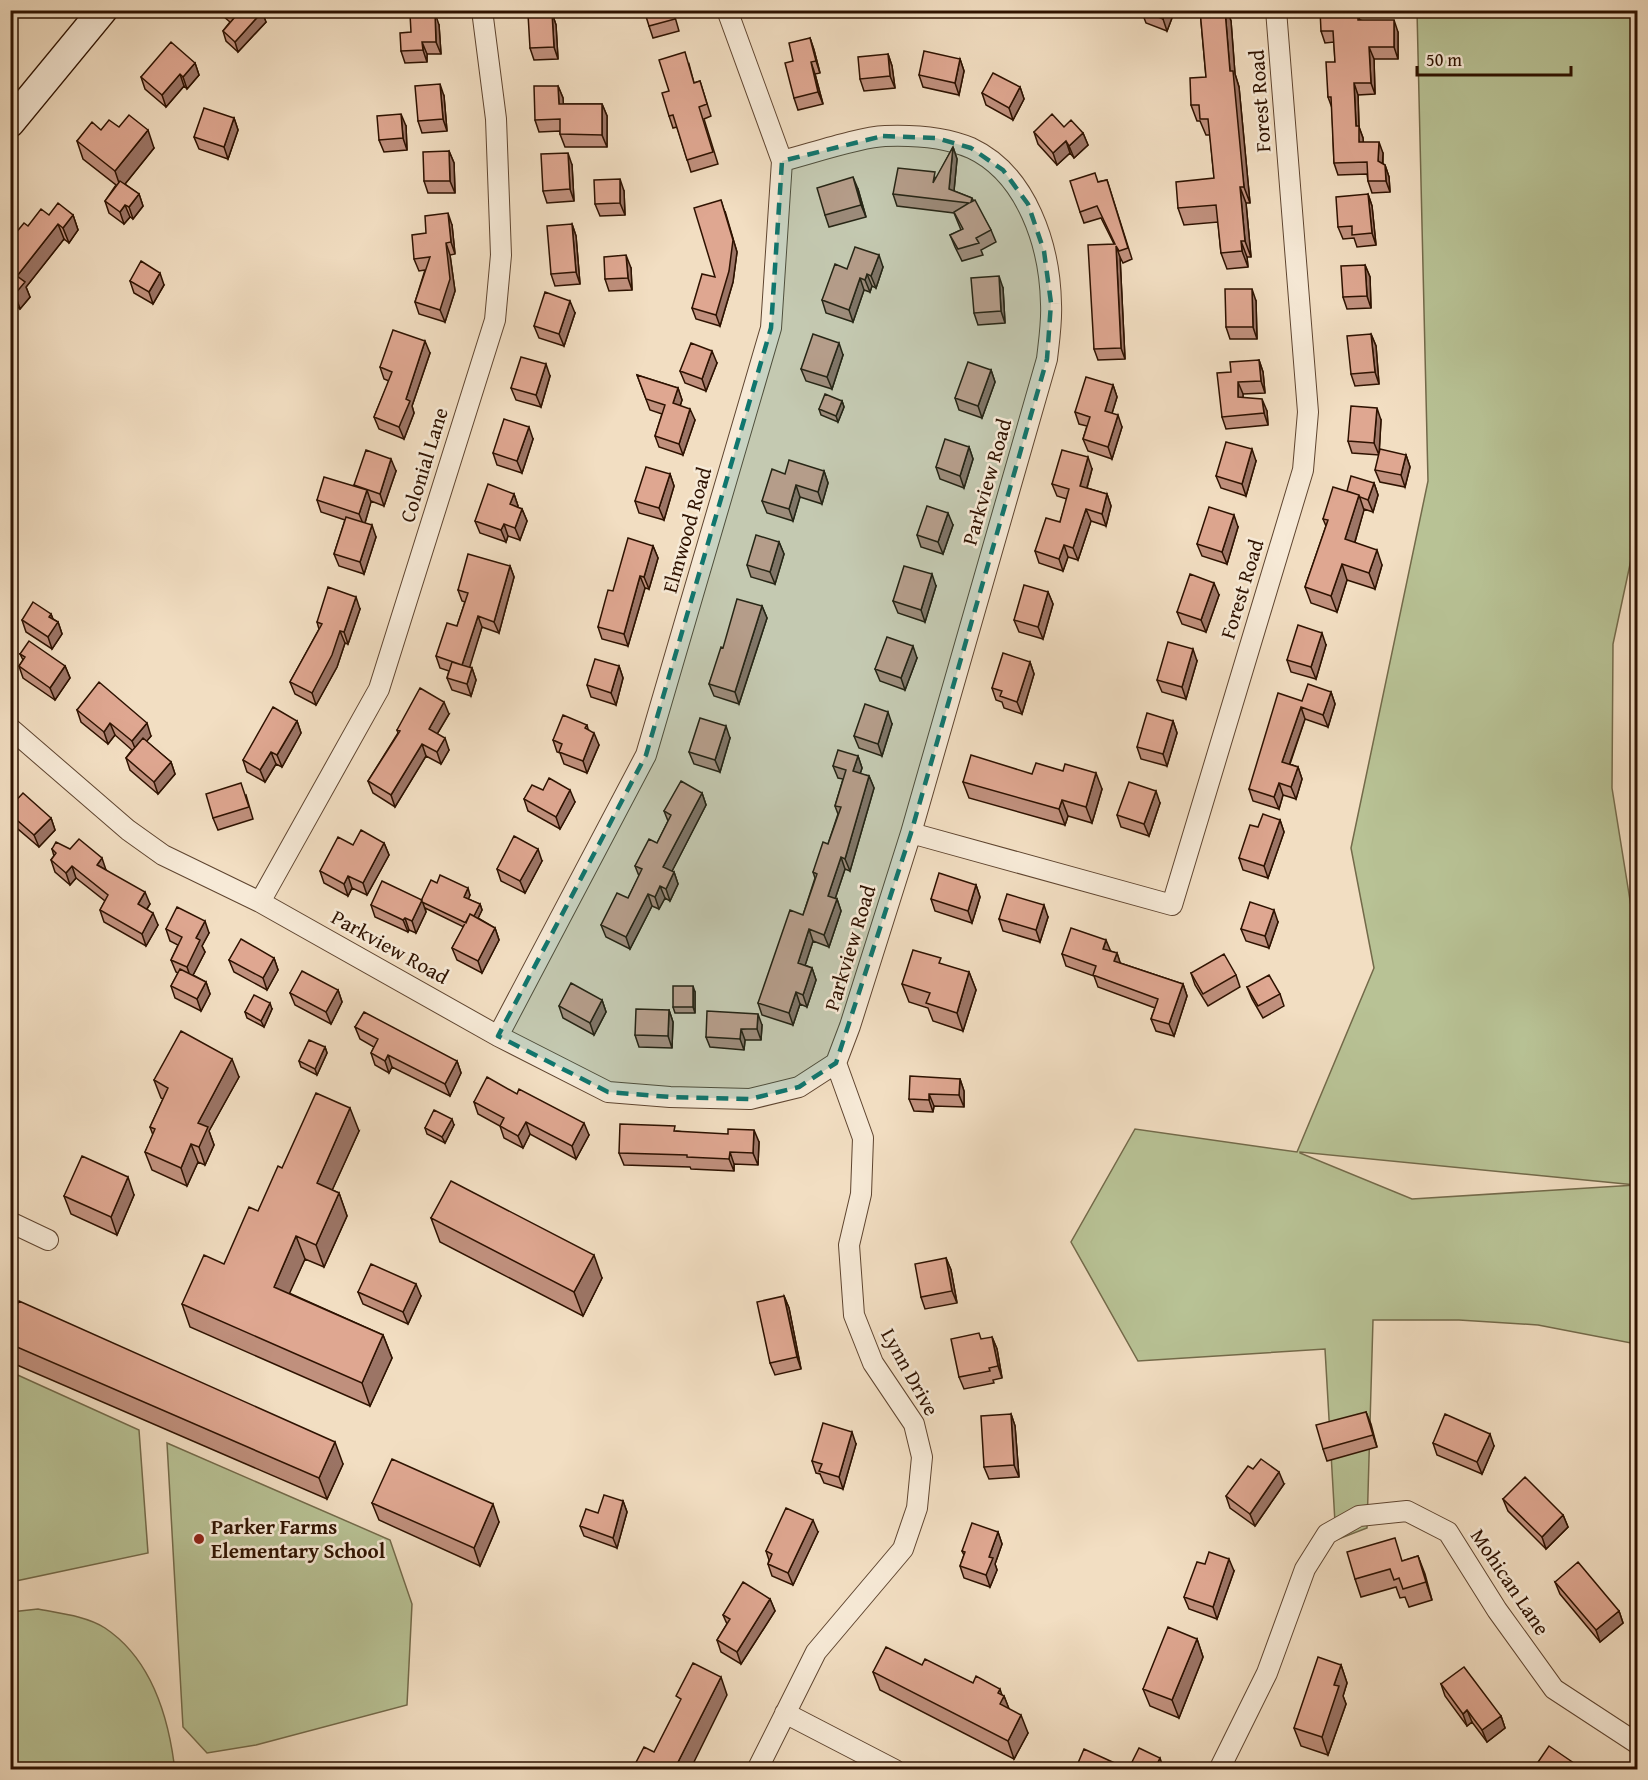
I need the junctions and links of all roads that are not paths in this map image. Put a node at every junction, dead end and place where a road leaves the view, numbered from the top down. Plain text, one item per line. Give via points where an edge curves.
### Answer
1 (104, 10) edge
2 (482, 10) edge
3 (727, 10) edge
4 (1276, 10) edge
5 (10, 123) edge
6 (782, 161) junction
7 (10, 728) edge
8 (911, 833) junction
9 (260, 902) junction
10 (498, 1036) junction
11 (836, 1063) junction
12 (10, 1222) edge
13 (48, 1240) dead end
14 (785, 1713) junction
15 (1638, 1744) edge
16 (757, 1770) edge
17 (895, 1770) edge
18 (1219, 1770) edge

1 - 5 main road
2 - 9 street, Colonial Lane via 496,118 501,255 495,320 379,689
3 - 6 street, Elmwood Road
4 - 8 street, Forest Road via 1308,412 1303,470 1172,904
6 - 8 street, Parkview Road via 883,136 936,138 971,148 1003,171 1028,204 1044,251 1051,303 1047,359
6 - 10 street, Elmwood Road via 771,328 646,755
7 - 9 street, Parkview Road via 128,830 163,855
8 - 11 street, Parkview Road
9 - 10 street, Parkview Road
10 - 11 street, Parkview Road via 608,1092 670,1097 750,1099 799,1087
11 - 14 street, Lynn Drive via 863,1138 861,1194 849,1245 854,1315 873,1363 914,1424 922,1457 917,1508 903,1549 816,1652
12 - 13 street
14 - 16 street, Lynn Drive
14 - 17 street
15 - 18 street, Mohican Lane via 1554,1689 1497,1610 1448,1532 1407,1511 1359,1516 1327,1534 1305,1569 1267,1673

